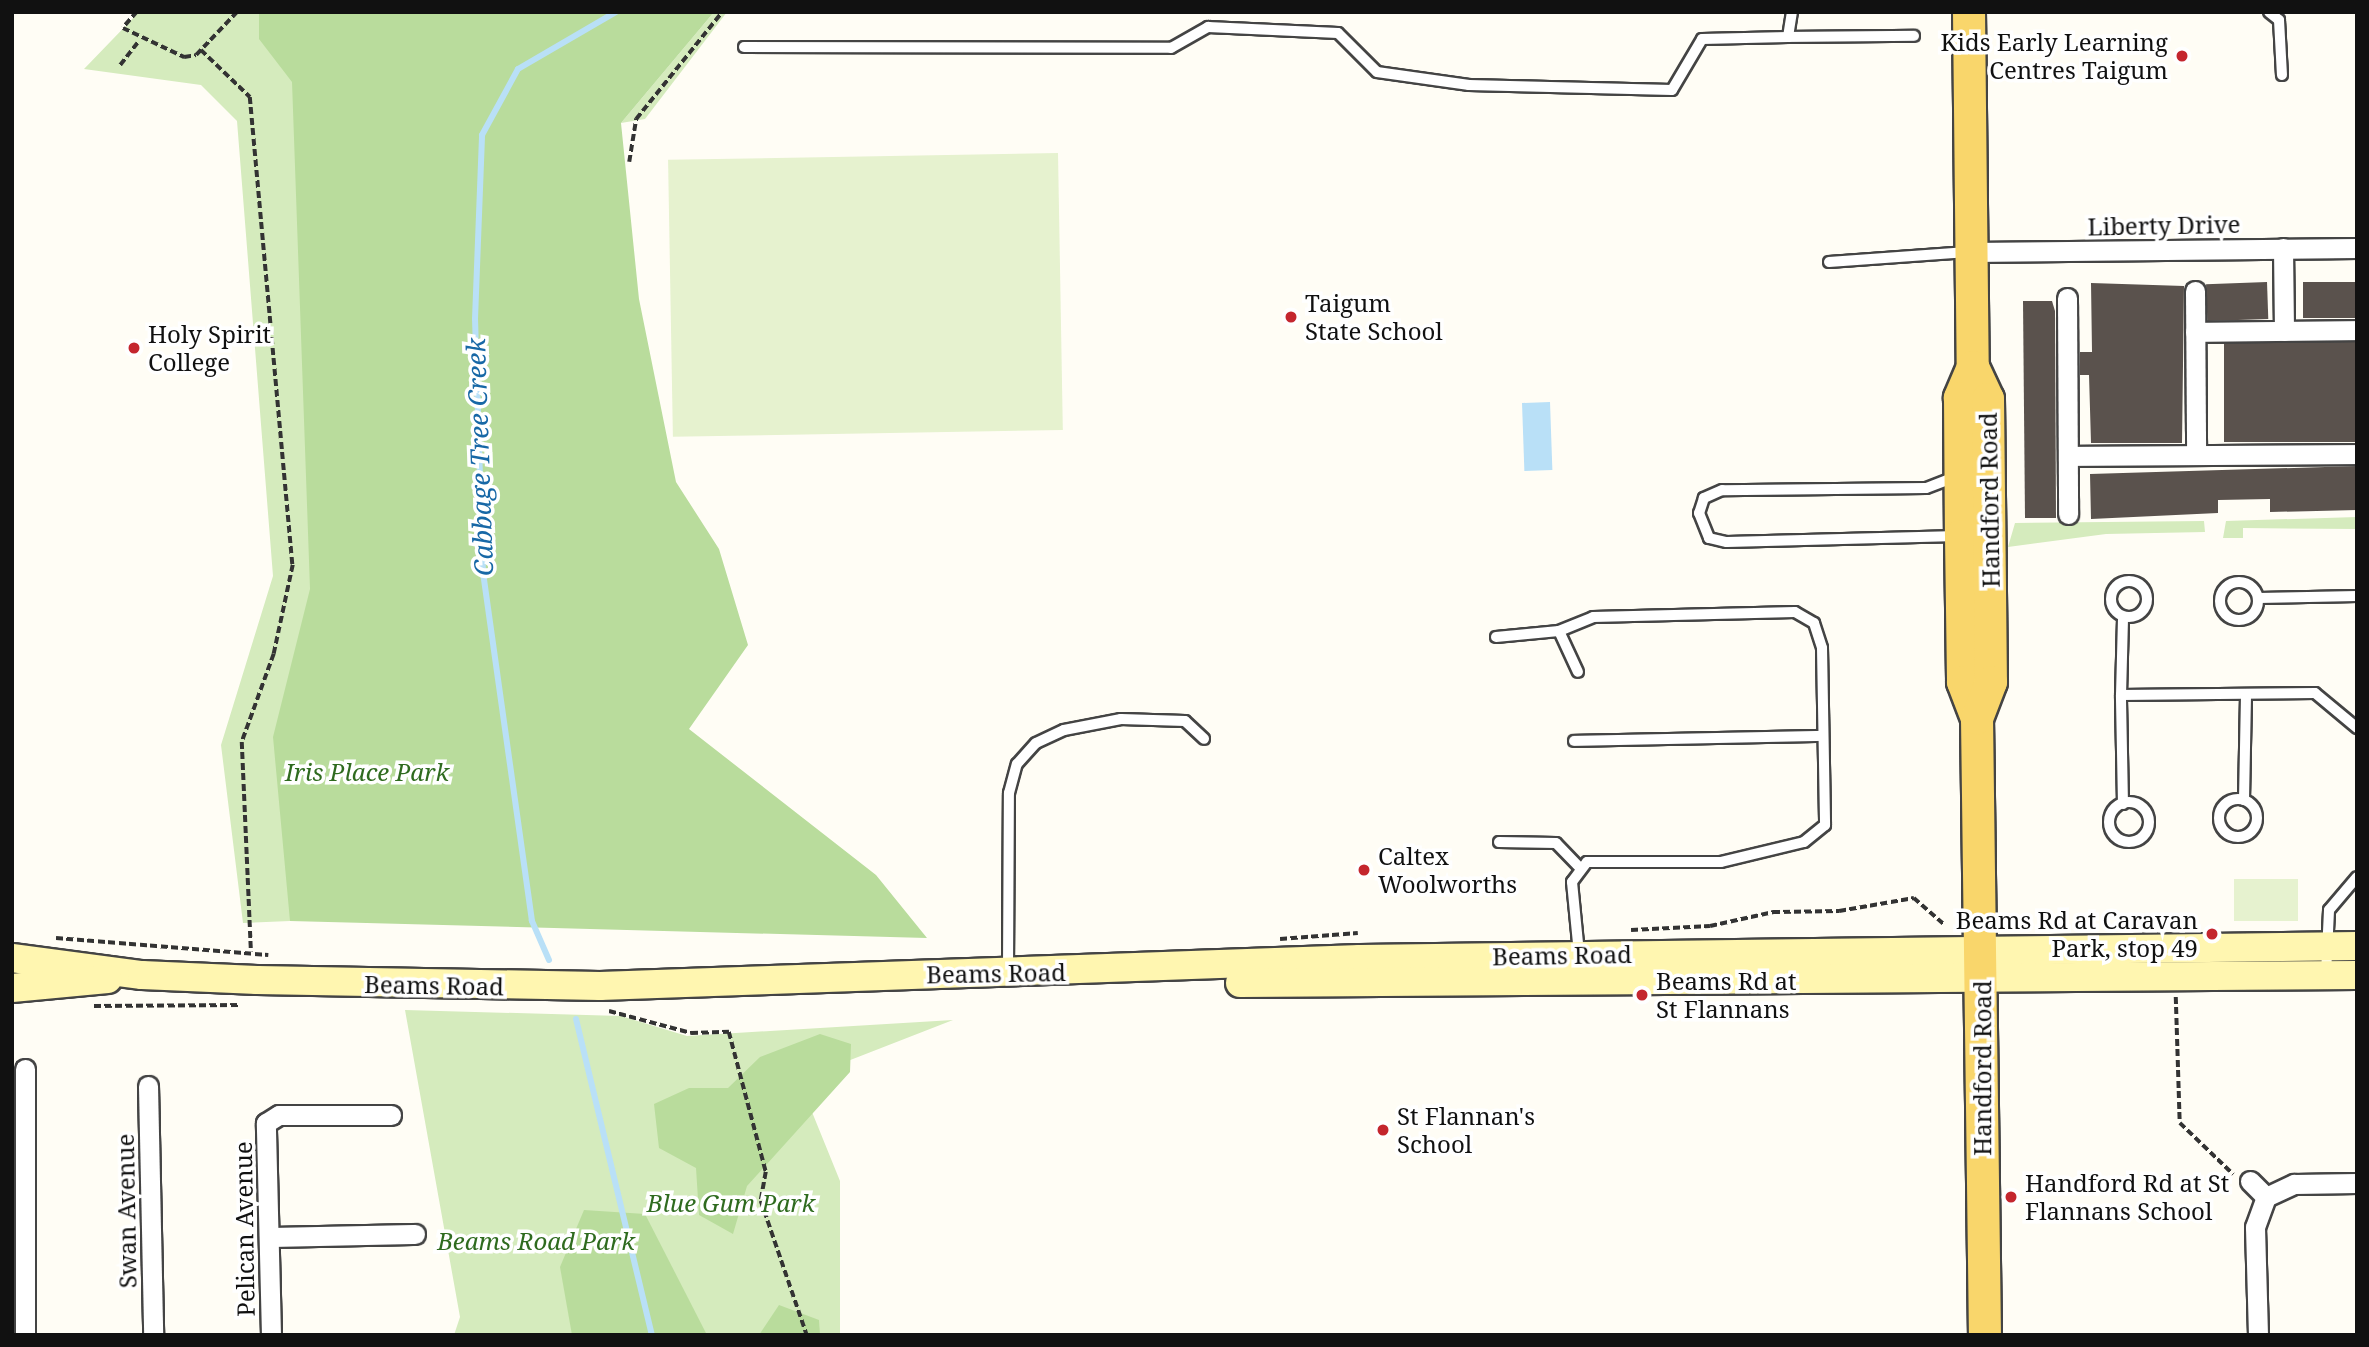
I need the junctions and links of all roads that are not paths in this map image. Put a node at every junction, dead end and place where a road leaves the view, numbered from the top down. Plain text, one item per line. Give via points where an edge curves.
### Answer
1 (1792, 12) edge
2 (1969, 12) edge
3 (2269, 12) edge
4 (1914, 36) dead end
5 (1788, 37) junction
6 (744, 47) dead end
7 (2282, 75) dead end
8 (2283, 248) junction
9 (2357, 248) edge
10 (1972, 252) junction
11 (1829, 262) dead end
12 (2195, 292) dead end
13 (2067, 298) dead end
14 (2357, 330) edge
15 (2284, 331) junction
16 (2195, 332) junction
17 (1973, 366) junction
18 (2196, 454) junction
19 (2357, 454) edge
20 (2068, 456) junction
21 (1960, 474) junction
22 (2068, 514) dead end
23 (1975, 532) junction
24 (2357, 596) edge
25 (2259, 598) dead end
26 (2123, 617) dead end
27 (1559, 631) junction
28 (1496, 637) dead end
29 (1578, 672) dead end
30 (2246, 694) junction
31 (2121, 695) junction
32 (2357, 728) edge
33 (1823, 736) junction
34 (1204, 739) dead end
35 (1574, 741) dead end
36 (2245, 800) junction
37 (2123, 804) junction
38 (1499, 842) dead end
39 (1581, 869) junction
40 (2357, 877) edge
41 (2326, 946) junction
42 (2357, 946) edge
43 (1579, 954) junction
44 (12, 958) edge
45 (1981, 963) junction
46 (1008, 972) junction
47 (142, 975) junction
48 (2326, 975) junction
49 (2357, 975) edge
50 (853, 982) junction
51 (1583, 982) junction
52 (12, 988) edge
53 (25, 1069) dead end
54 (148, 1086) dead end
55 (391, 1115) dead end
56 (2250, 1181) road end
57 (2357, 1183) edge
58 (2266, 1197) junction
59 (415, 1234) dead end
60 (269, 1237) junction
61 (26, 1335) edge
62 (153, 1335) edge
63 (271, 1335) edge
64 (1985, 1335) edge
65 (2258, 1335) edge

1 - 5 lane
2 - 10 main road, Handford Road
3 - 7 lane via 2279,20
4 - 5 lane
5 - 6 lane via 1702,39 1672,90 1469,85 1377,72 1338,33 1208,27 1171,48
8 - 9 street, Liberty Drive
8 - 10 street, Liberty Drive
8 - 15 street
10 - 11 lane
10 - 17 main road, Handford Road
12 - 16 street
13 - 20 street
14 - 15 street
15 - 16 street
16 - 18 street
17 - 21 main road, Handford Road via 1960,398
17 - 23 main road, Handford Road via 1988,398
18 - 19 street
18 - 20 street
20 - 22 street
21 - 23 main road, Handford Road
21 - 23 lane via 1926,488 1722,489 1704,498 1699,513 1704,531 1727,542
23 - 45 main road, Handford Road via 1963,682 1977,718
24 - 25 lane
26 - 31 lane
27 - 28 lane
27 - 29 lane
27 - 33 lane via 1592,617 1795,612 1814,623 1822,649
30 - 31 lane
30 - 32 lane via 2315,693
30 - 36 lane
31 - 37 lane
33 - 35 lane
33 - 39 lane via 1825,825 1804,842 1721,862 1587,862
34 - 46 lane via 1185,721 1121,719 1064,730 1036,743 1017,764 1009,793
36 - 36 lane via 2257,813 2256,825 2235,838 2220,826 2219,813 2226,803
37 - 37 lane via 2141,807 2148,817 2148,829 2134,841 2111,831 2112,812
38 - 39 lane via 1556,843
39 - 43 lane via 1572,882
40 - 41 lane via 2329,910
41 - 42 main road, Beams Road
41 - 45 main road, Beams Road
41 - 48 lane
43 - 45 main road, Beams Road
43 - 46 main road, Beams Road
43 - 51 lane
44 - 47 main road, Beams Road
45 - 48 main road, Beams Road
45 - 51 main road, Beams Road
45 - 64 main road, Handford Road
46 - 50 main road, Beams Road
47 - 50 main road, Beams Road via 463,986
47 - 52 main road, Beams Road
48 - 49 main road, Beams Road
50 - 51 main road, Beams Road via 911,988
53 - 61 street
54 - 62 street, Swan Avenue
55 - 60 street, Pelican Avenue via 270,1118
56 - 58 street
57 - 58 street via 2294,1184
58 - 65 street via 2255,1227
59 - 60 street
60 - 63 street, Pelican Avenue

